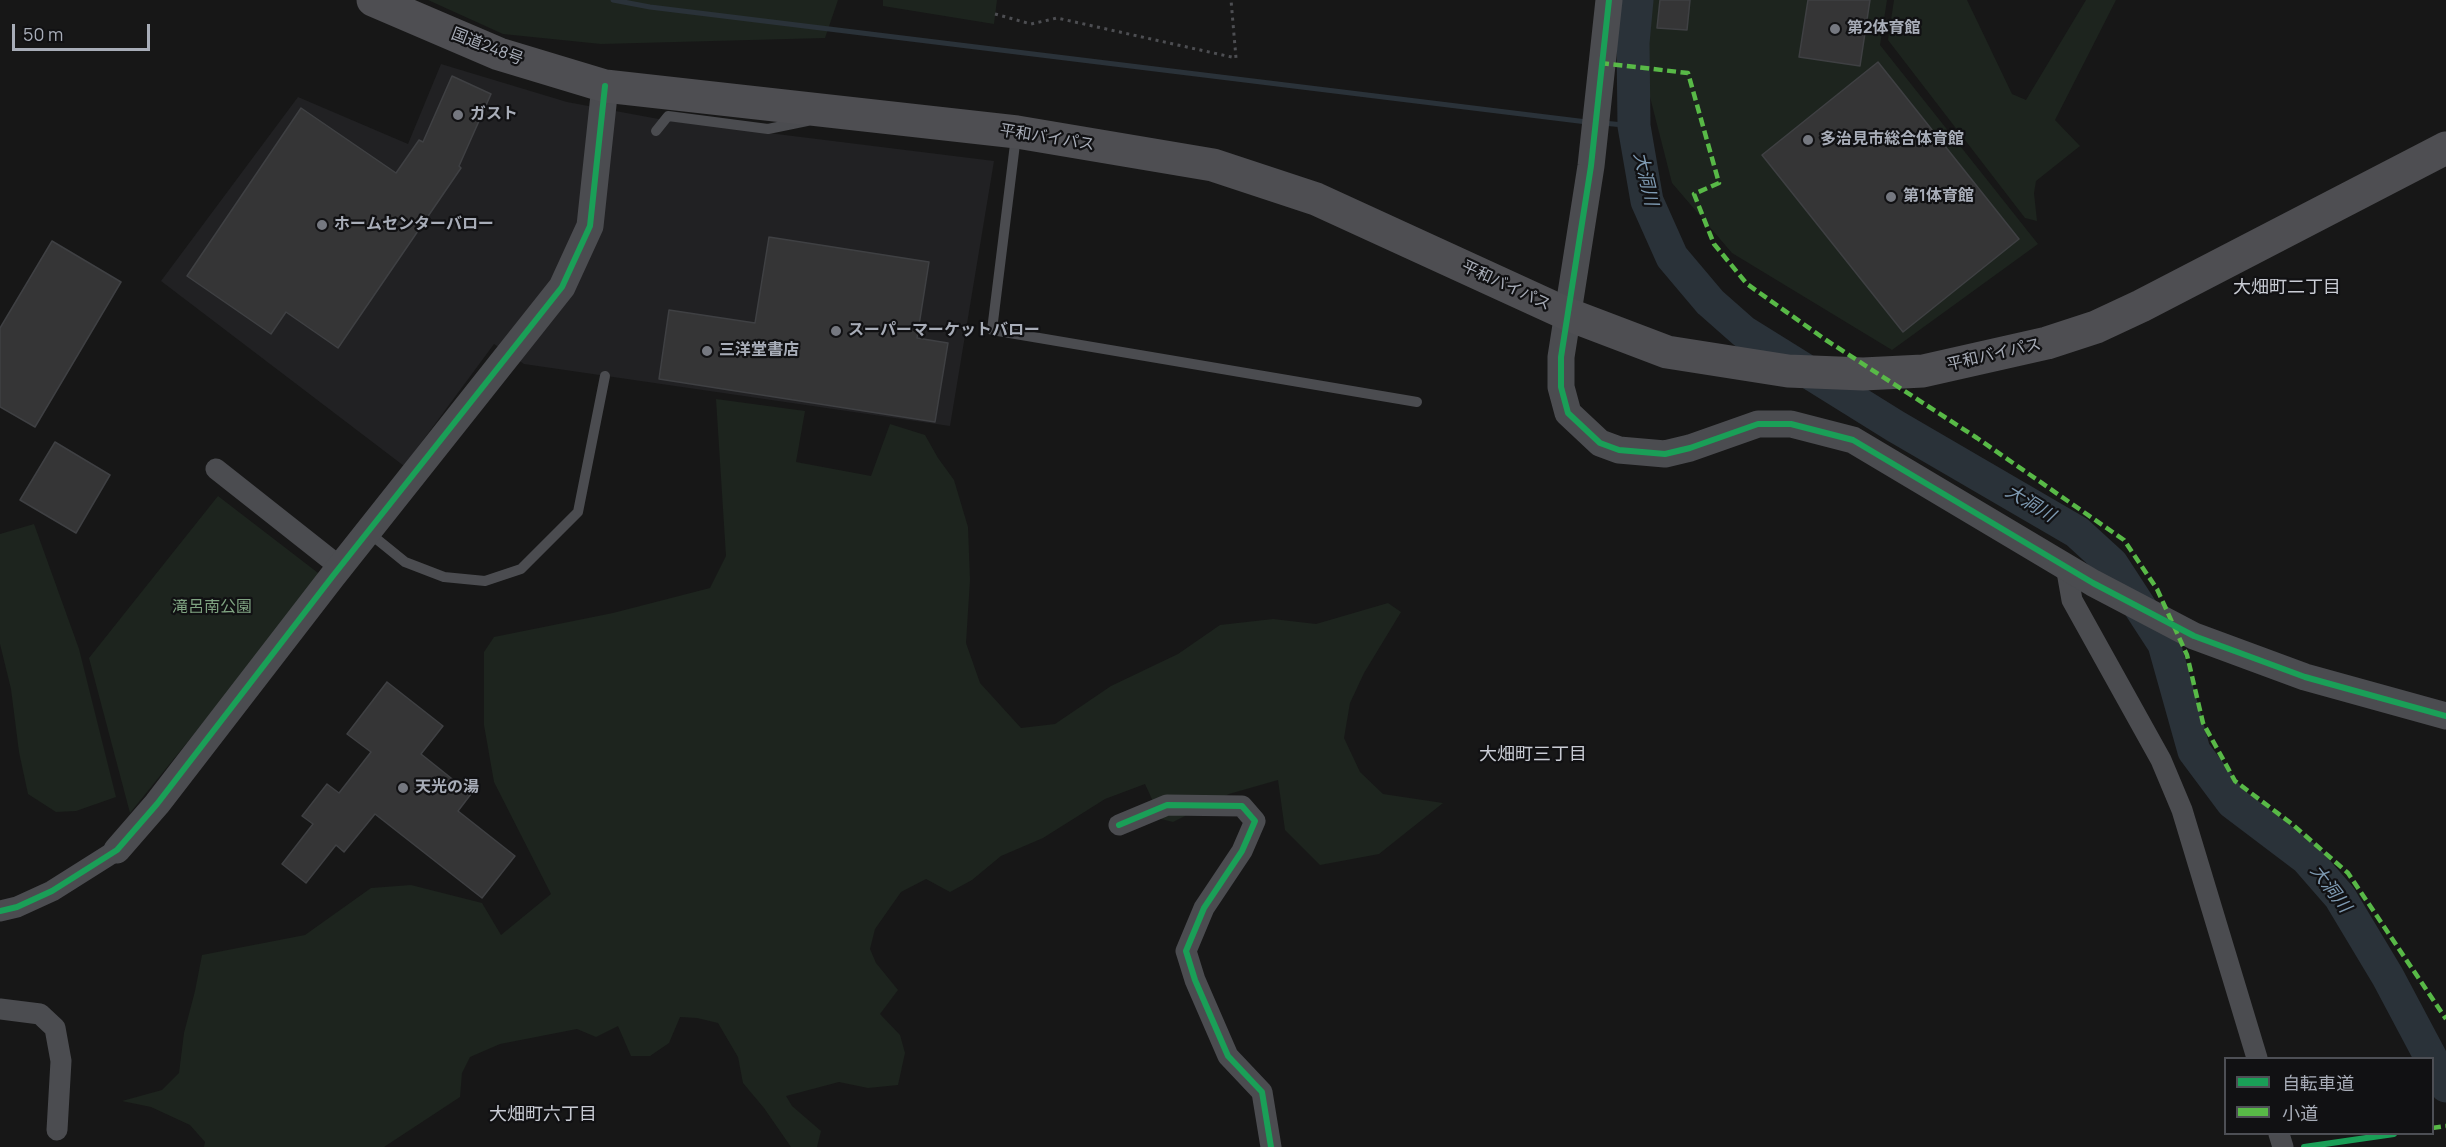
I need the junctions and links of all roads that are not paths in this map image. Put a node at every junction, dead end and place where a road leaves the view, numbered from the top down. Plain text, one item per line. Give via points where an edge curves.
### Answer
1 (373, 0) edge
2 (1608, 0) edge
3 (605, 86) junction
4 (843, 113) junction
5 (656, 131) dead end
6 (1017, 132) junction
7 (2446, 148) edge
8 (1567, 314) junction
9 (605, 376) dead end
10 (1417, 402) dead end
11 (216, 469) dead end
12 (368, 532) junction
13 (2066, 566) junction
14 (340, 567) junction
15 (2446, 716) edge
16 (1119, 825) dead end
17 (117, 850) joint
18 (0, 911) edge
19 (0, 1008) edge
20 (2256, 1057) edge
21 (57, 1130) dead end
22 (1271, 1147) edge

1 - 3 highway, 国道248号 via 499,54
2 - 8 street via 1591,166
3 - 4 highway, 平和バイパス
3 - 12 street via 590,226 562,287
4 - 5 lane via 768,129 668,116
4 - 6 highway, 平和バイパス
6 - 8 highway, 平和バイパス via 1213,165 1316,199
6 - 10 lane via 992,330
7 - 8 highway, 平和バイパス via 2096,327 2047,343 1923,371 1788,371 1667,352
8 - 13 street via 1561,387 1568,413 1600,443 1619,450 1665,454 1758,424 1791,424 1853,440
9 - 12 lane via 578,512 521,569 485,582 444,577 405,562
11 - 14 street
12 - 14 street
13 - 15 street via 2194,636 2305,677
13 - 20 street via 2072,600 2161,760 2182,810
14 - 17 street
16 - 22 street via 1167,805 1242,806 1255,821 1242,851 1204,908 1186,951 1228,1056 1262,1092
17 - 18 street via 52,891
19 - 21 street via 40,1014 55,1028 61,1061

